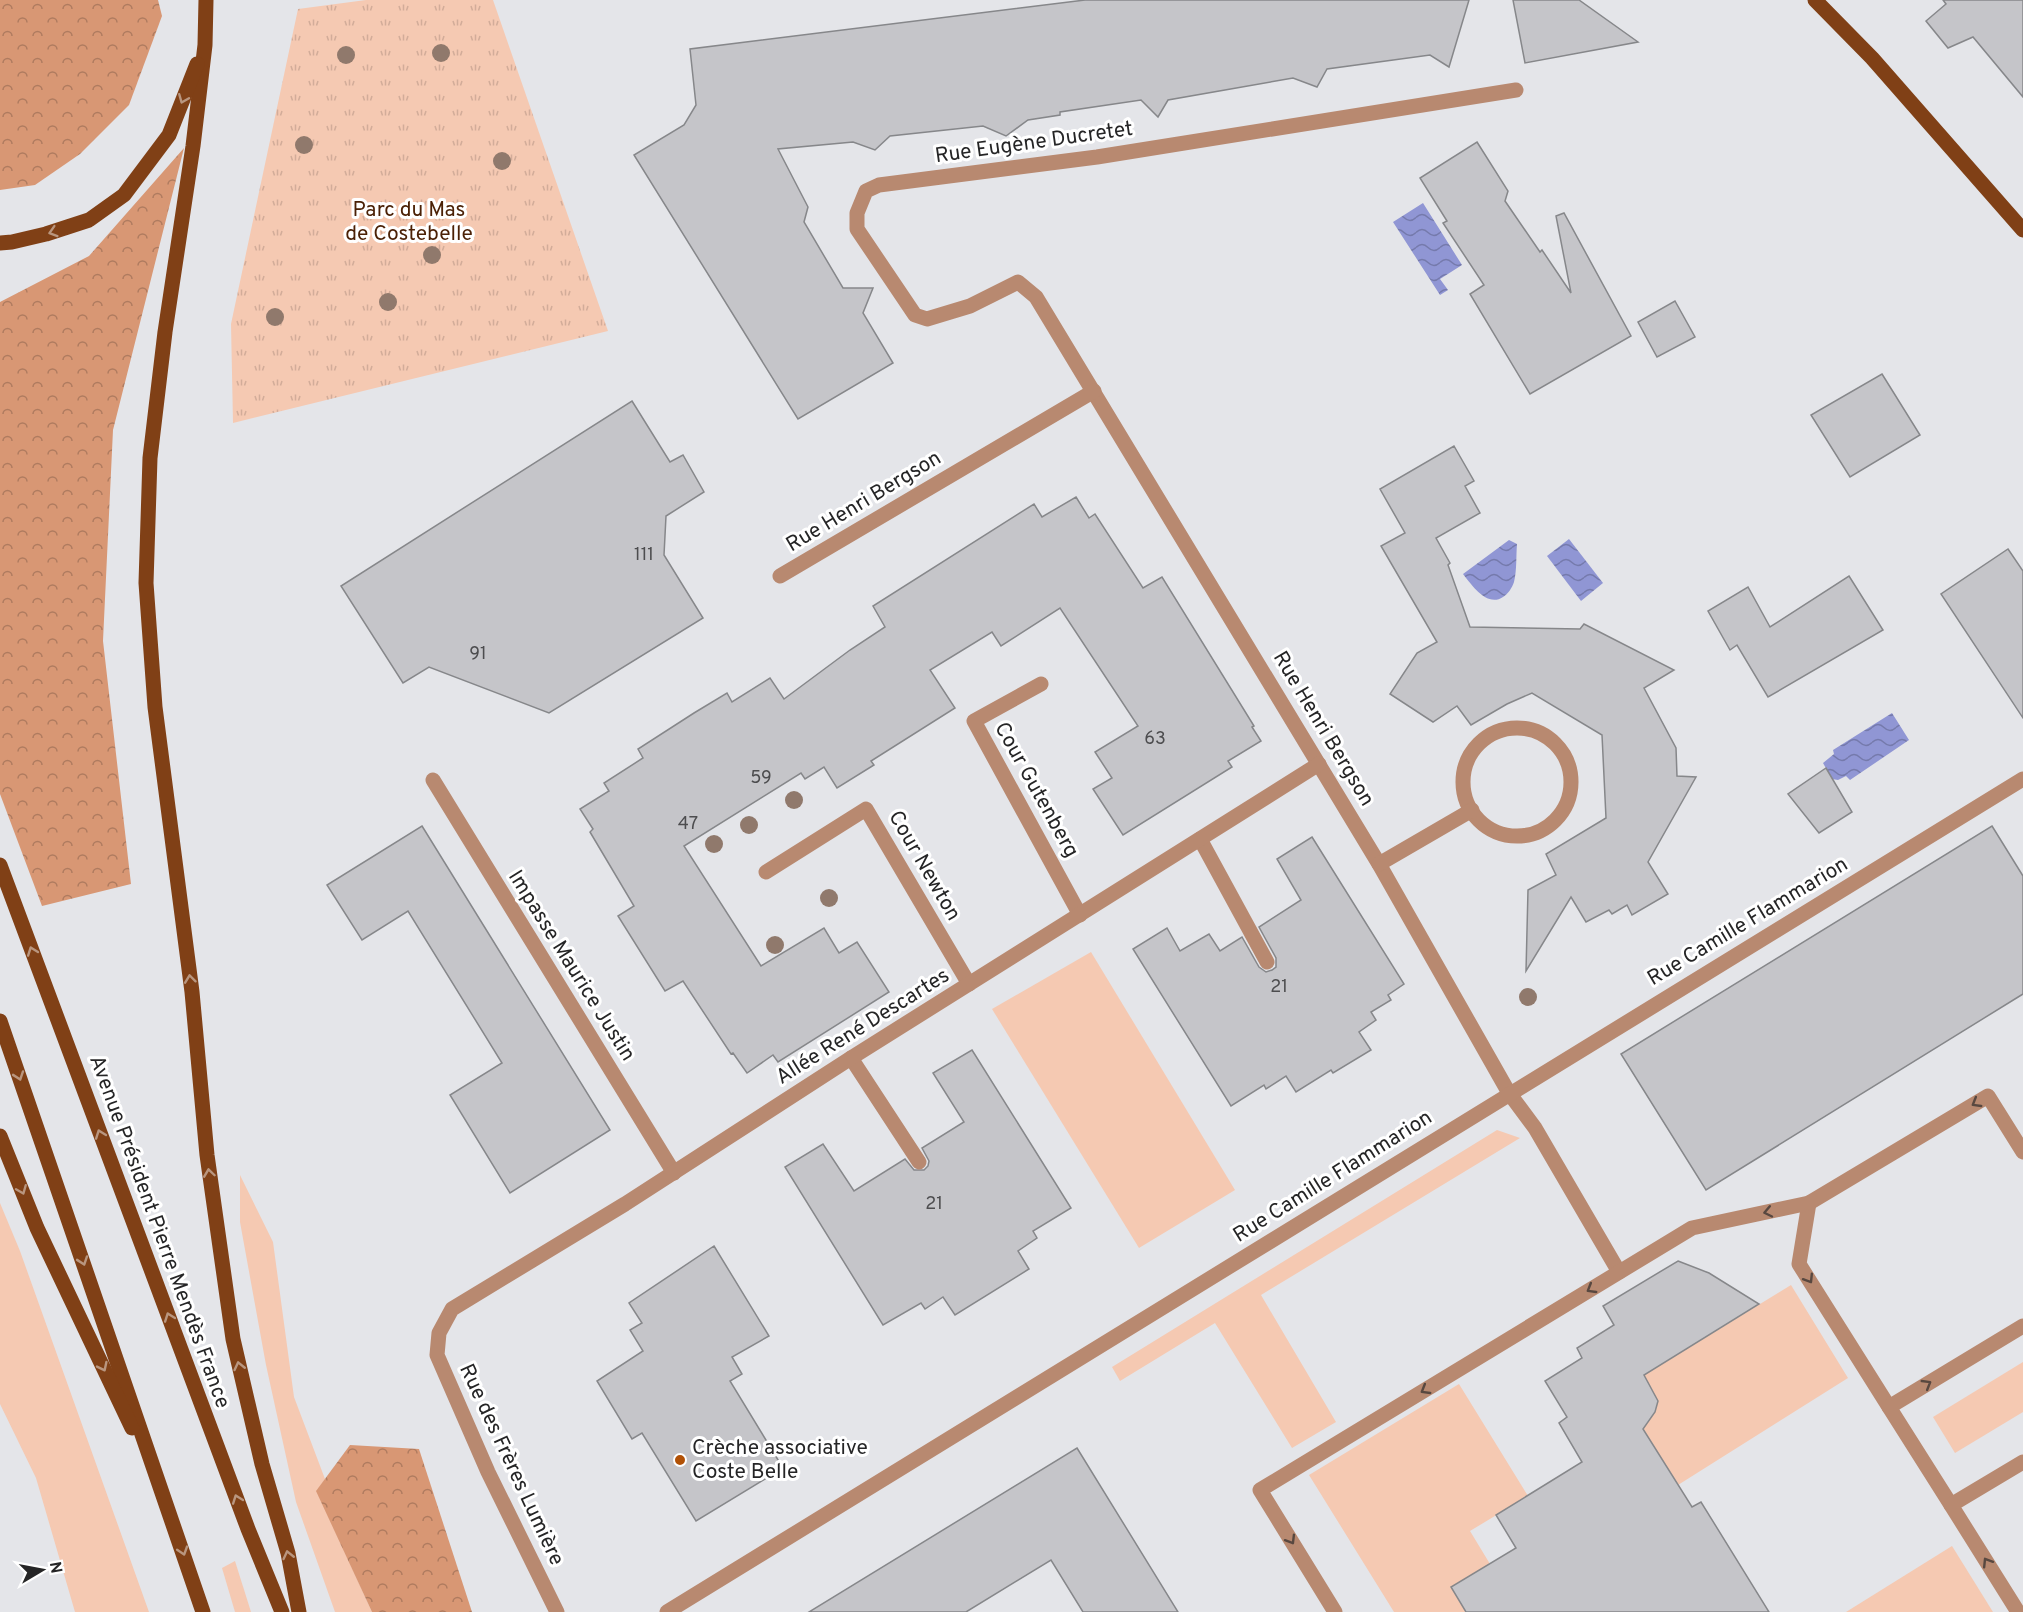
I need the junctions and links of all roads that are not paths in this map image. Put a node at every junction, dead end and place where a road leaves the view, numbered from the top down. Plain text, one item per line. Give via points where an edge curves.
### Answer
1 (206, 0) edge
2 (1815, 0) edge
3 (205, 45) junction
4 (1516, 90) dead end
5 (2023, 230) edge
6 (0, 243) edge
7 (1054, 324) joint
8 (1094, 391) junction
9 (780, 576) dead end
10 (1041, 684) dead end
11 (1319, 764) junction
12 (2023, 779) edge
13 (433, 780) dead end
14 (1472, 810) junction
15 (1200, 839) junction
16 (1379, 864) junction
17 (0, 866) edge
18 (766, 872) dead end
19 (1080, 915) junction
20 (1267, 962) dead end
21 (969, 984) junction
22 (0, 1021) edge
23 (851, 1058) junction
24 (1509, 1093) junction
25 (0, 1136) edge
26 (2023, 1152) edge
27 (919, 1162) dead end
28 (674, 1173) junction
29 (1809, 1203) junction
30 (1619, 1272) junction
31 (2023, 1326) edge
32 (439, 1333) joint
33 (1889, 1407) junction
34 (2023, 1462) edge
35 (165, 1496) junction
36 (1951, 1505) junction
37 (203, 1612) edge
38 (282, 1612) edge
39 (299, 1612) edge
40 (557, 1612) edge
41 (667, 1612) edge
42 (1335, 1612) edge
43 (2018, 1612) edge

1 - 3 main road
2 - 5 main road via 1872,58
3 -> 6 main road via 169,135 124,195 89,220
39 -> 3 main road via 288,1553 233,1340 207,1155 192,992 155,707 146,583 150,458
4 - 7 street, Rue Eugène Ducretet via 1097,157 879,185 866,191 857,213 857,229 915,315 927,319 970,306 1018,282 1036,297
7 - 8 street, Rue Henri Bergson
8 - 9 street, Rue Henri Bergson
8 - 11 street, Rue Henri Bergson
10 - 19 street, Cour Gutenberg via 974,721
11 - 15 street, Allée René Descartes
11 - 16 street, Rue Henri Bergson
12 - 24 street, Rue Camille Flammarion
13 - 28 street, Impasse Maurice Justin
14 - 14 street via 1466,800 1463,776 1469,757 1482,740 1499,731 1534,730 1553,740 1564,755 1571,775 1570,794 1563,813 1549,826 1517,837 1485,827
14 - 16 street
15 - 19 street, Allée René Descartes
15 - 20 street
16 - 24 street, Rue Henri Bergson
38 -> 17 main road, Avenue Président Pierre Mendès France
18 - 21 street, Cour Newton via 866,809
19 - 21 street, Allée René Descartes
21 - 23 street, Allée René Descartes
22 -> 35 main road
23 - 27 street
23 - 28 street, Allée René Descartes
24 - 30 street, Rue Henri Bergson via 1535,1128
24 - 41 street, Rue Camille Flammarion
25 -> 35 main road via 37,1228
26 -> 29 street via 1988,1096
28 - 32 street, Allée René Descartes via 452,1309
29 -> 30 street via 1692,1228
29 -> 33 street via 1799,1264
30 -> 42 street via 1260,1490
33 -> 31 street
32 - 40 street, Rue des Frères Lumière via 437,1355 488,1472
33 - 36 street
34 - 36 street
35 -> 37 main road
43 -> 36 street

